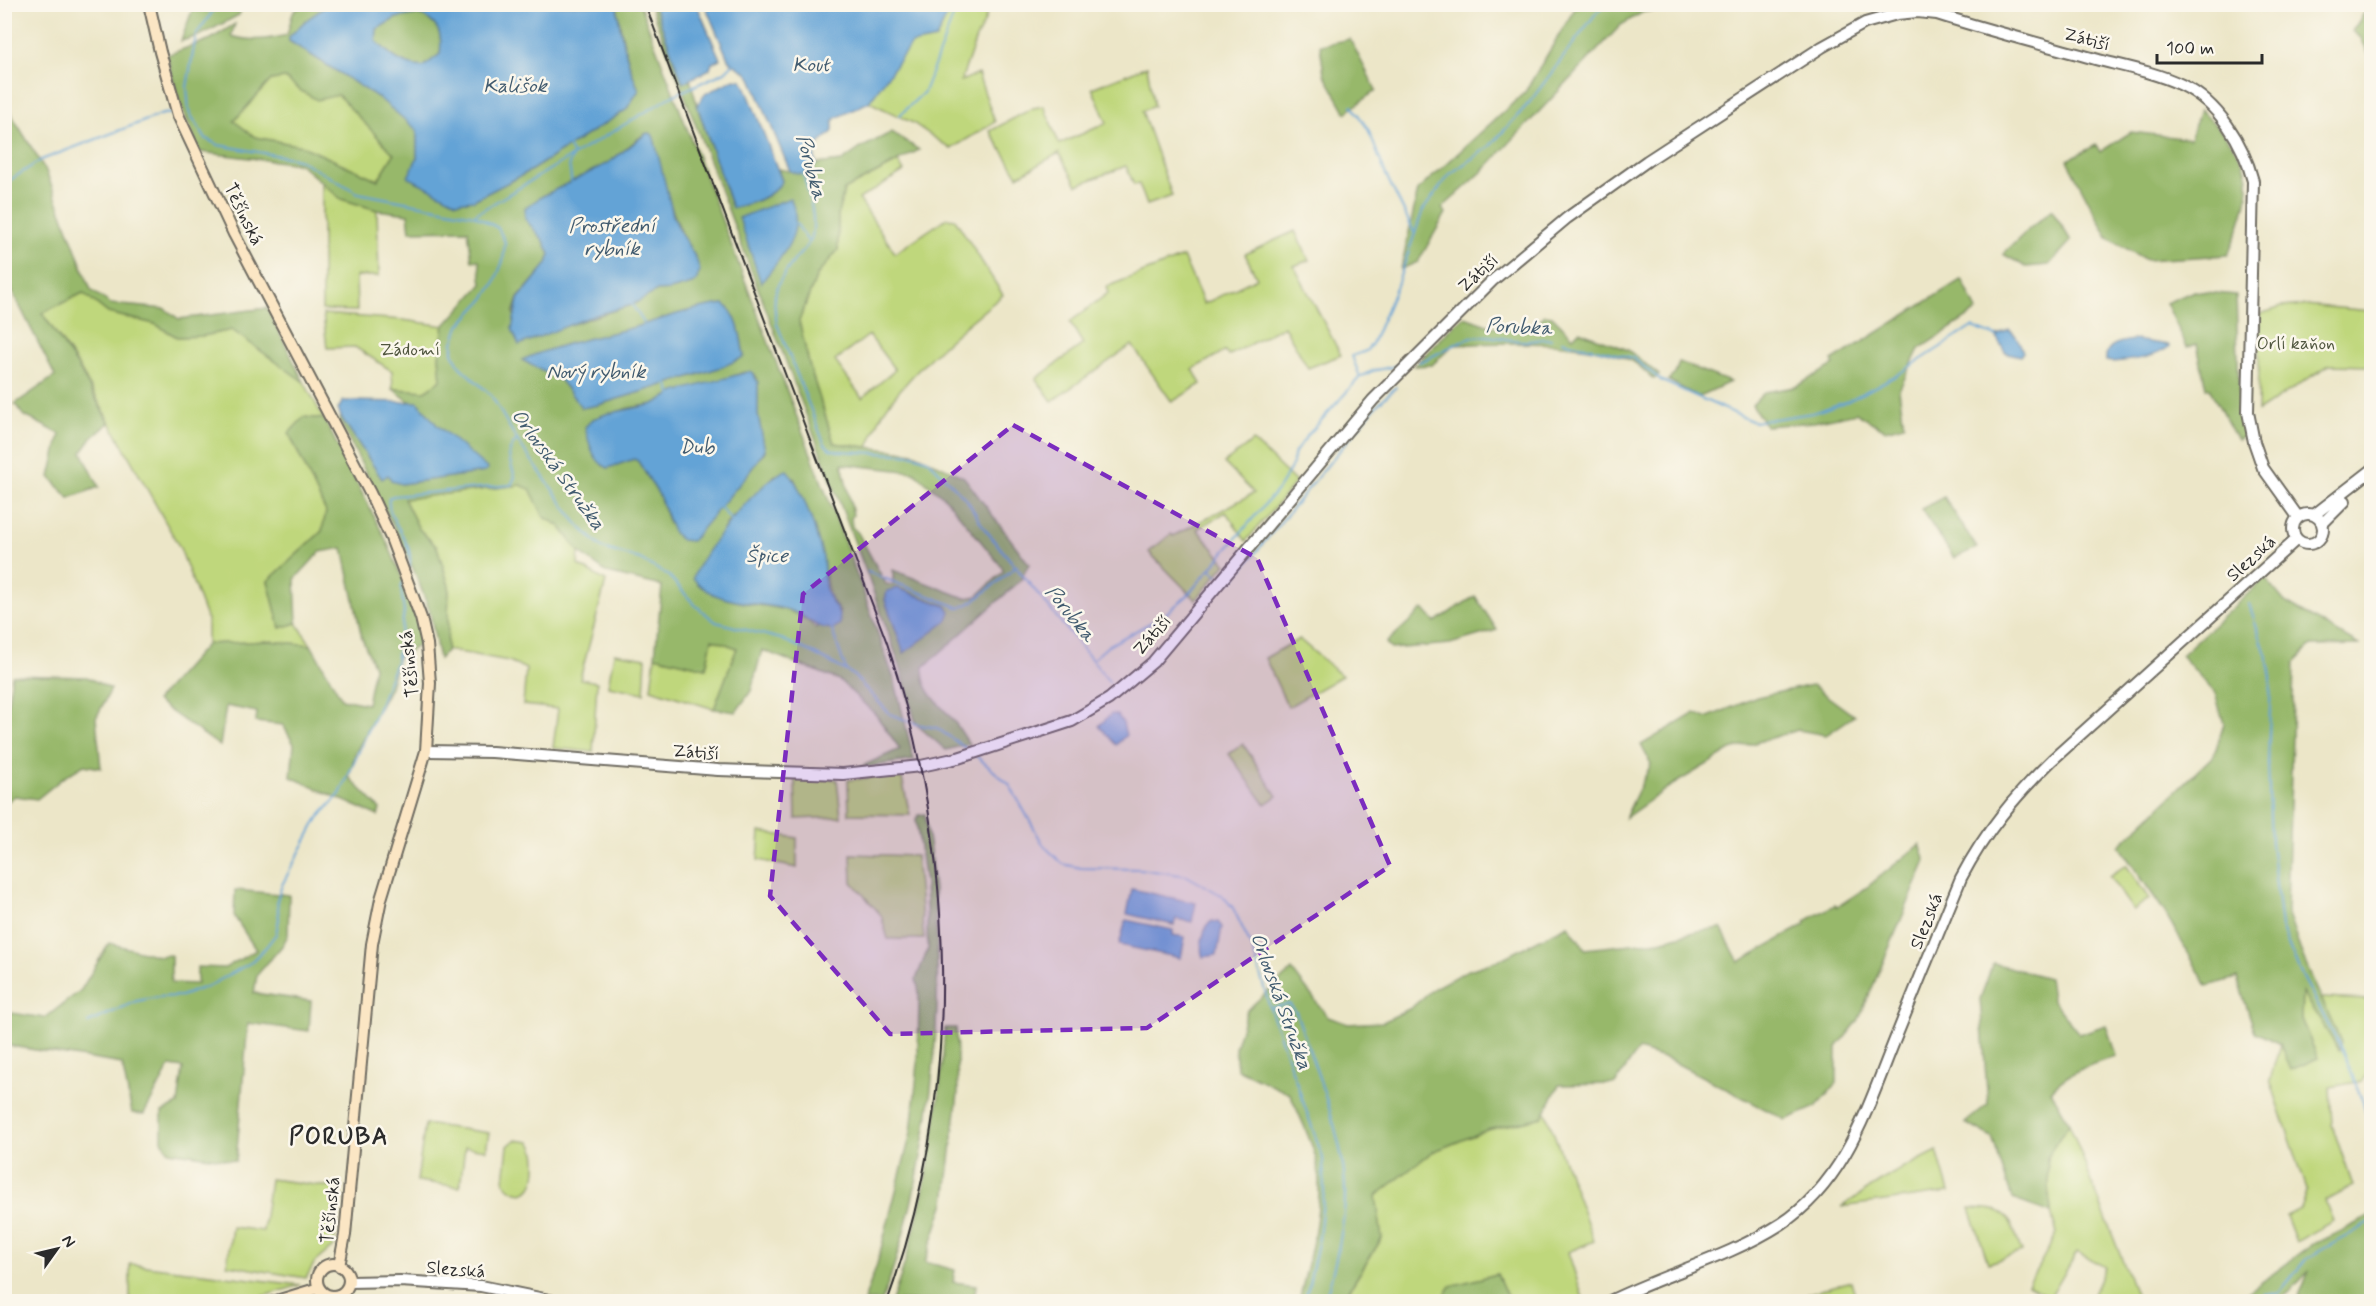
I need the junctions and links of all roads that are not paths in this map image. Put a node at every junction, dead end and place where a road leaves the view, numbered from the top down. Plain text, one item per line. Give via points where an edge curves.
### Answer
1 (149, 4) edge
2 (2372, 470) edge
3 (2372, 479) edge
4 (2314, 515) junction
5 (2298, 517) junction
6 (2322, 524) junction
7 (2297, 539) junction
8 (426, 751) junction
9 (339, 1266) junction
10 (349, 1282) junction
11 (319, 1288) junction
12 (339, 1298) edge
13 (273, 1302) edge
14 (559, 1302) edge
15 (1608, 1302) edge

1 - 8 main road, Těšínská via 175,107 234,234 370,493 412,590 429,667
2 - 4 street
3 - 6 street
4 - 5 street
4 - 6 street
5 - 7 street via 2293,525
5 - 8 street, Zátiší via 2263,468 2248,412 2253,181 2247,158 2232,131 2209,104 2183,86 2144,72 1937,14 1897,14 1865,23 1822,47 1642,164 1567,218 1492,281 1373,400 1152,662 1109,699 1072,721 958,758 843,774
6 - 7 street via 2320,537 2314,542
7 - 15 street, Slezská via 2052,760 1994,824 1961,879 1856,1135 1824,1186 1787,1219 1743,1245
8 - 9 main road, Těšínská via 381,899 372,944
9 - 10 main road via 347,1273
9 - 11 main road via 321,1269 317,1278
10 - 12 main road
10 - 14 street, Slezská via 481,1286
11 - 12 main road
11 - 13 main road

